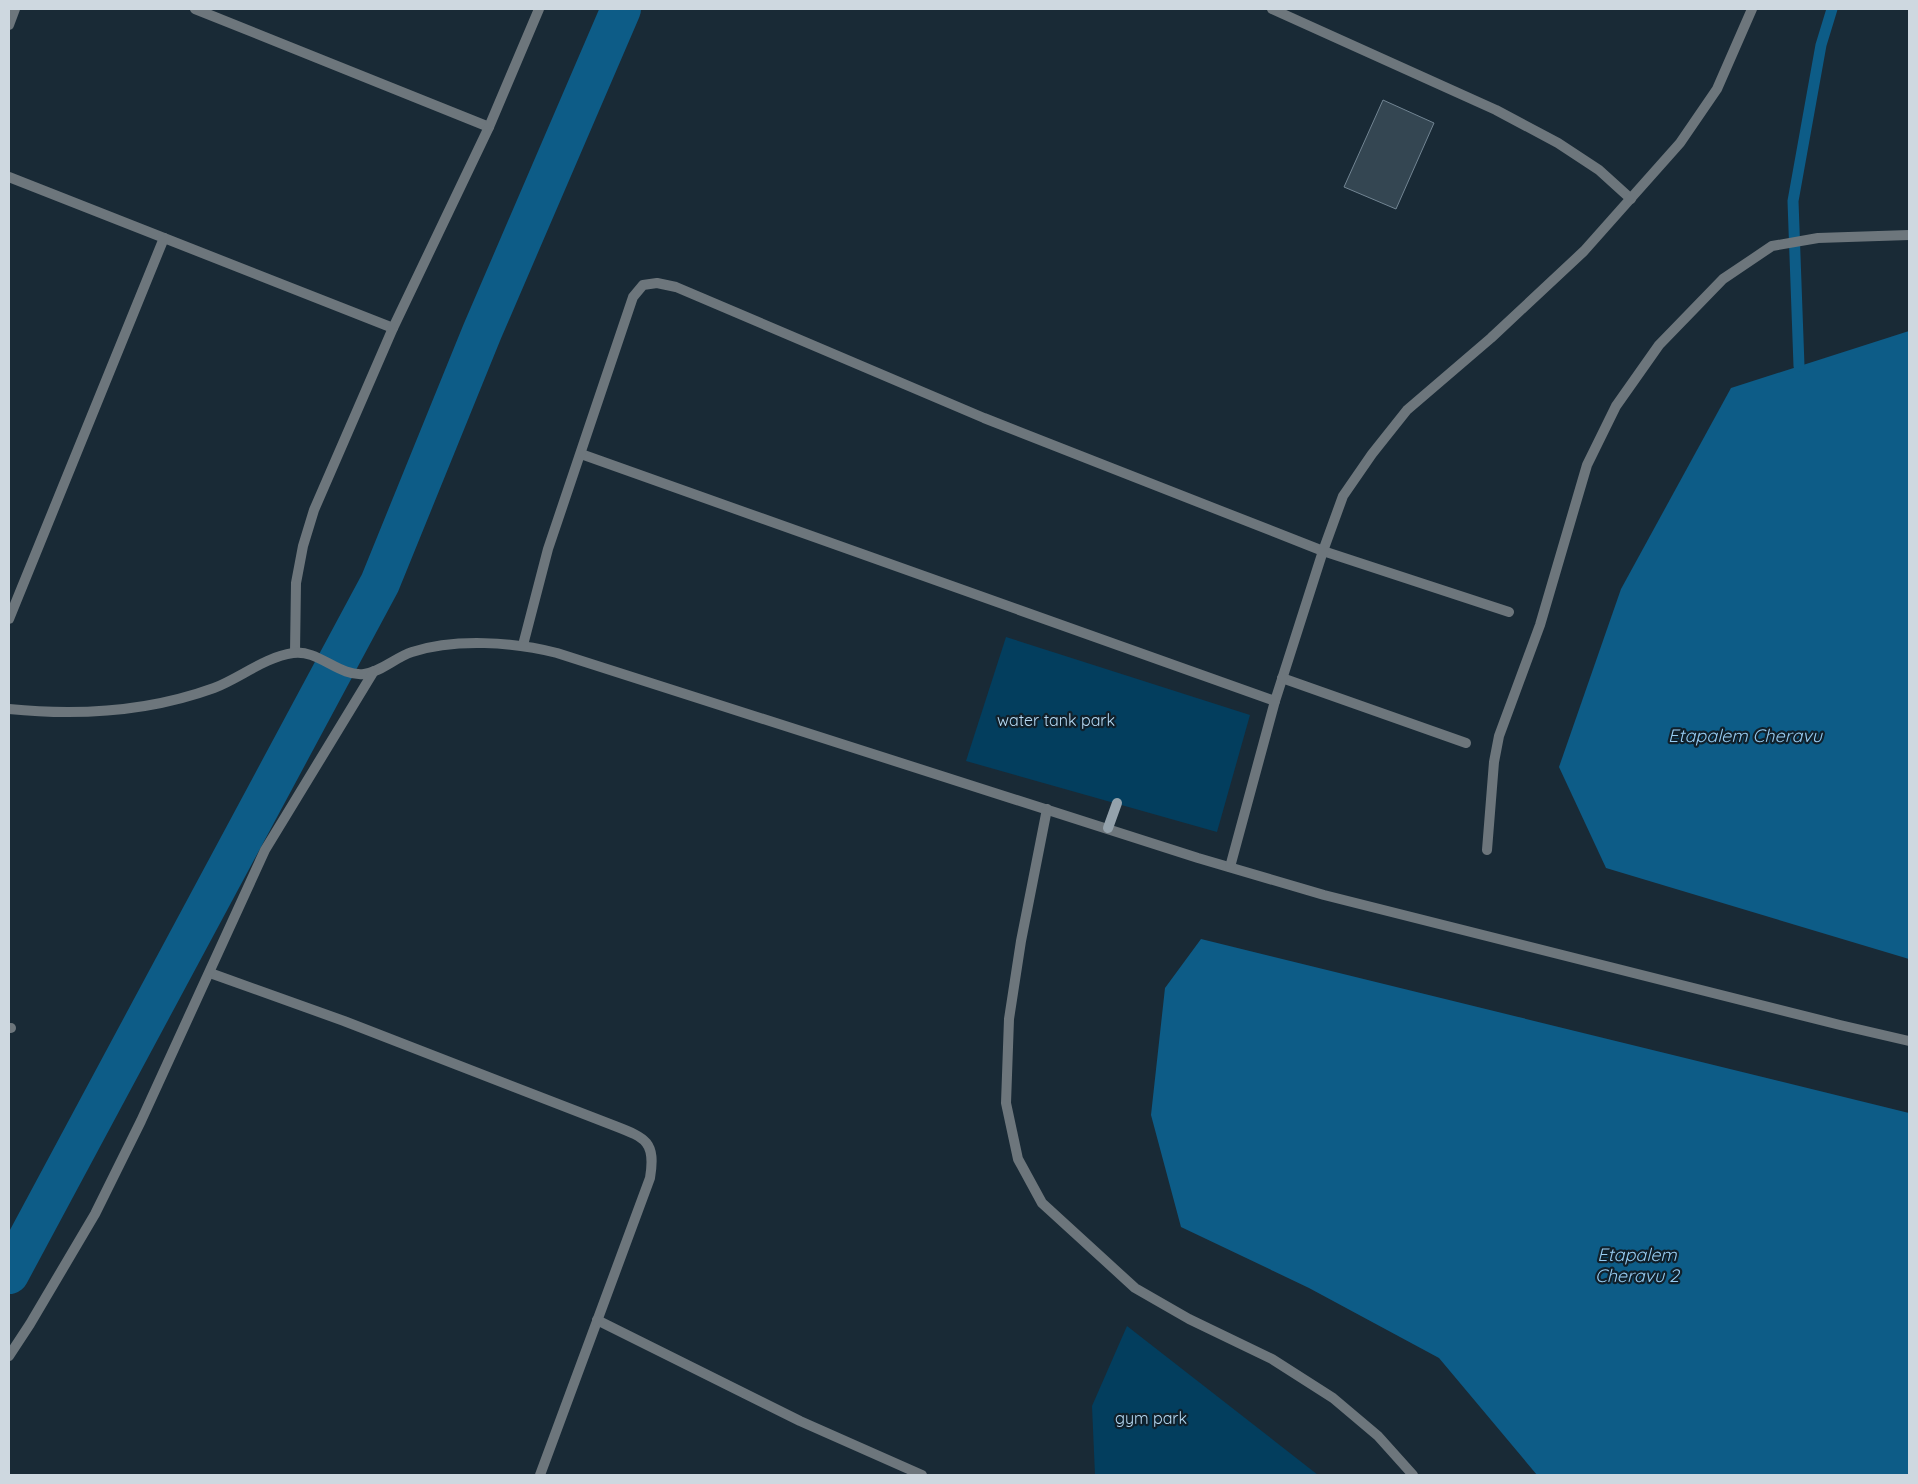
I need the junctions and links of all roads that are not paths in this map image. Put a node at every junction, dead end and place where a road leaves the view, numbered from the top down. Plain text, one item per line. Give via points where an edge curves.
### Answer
1 (16, 9) edge
2 (195, 9) edge
3 (539, 9) edge
4 (1272, 9) edge
5 (1752, 9) edge
6 (9, 25) edge
7 (489, 127) junction
8 (9, 177) edge
9 (1631, 199) junction
10 (1909, 235) edge
11 (164, 238) junction
12 (393, 328) junction
13 (581, 454) junction
14 (1323, 551) junction
15 (1509, 612) dead end
16 (9, 619) edge
17 (523, 645) junction
18 (295, 652) junction
19 (374, 671) junction
20 (1282, 678) junction
21 (1275, 701) junction
22 (9, 709) edge
23 (1466, 744) dead end
24 (1117, 803) dead end
25 (1047, 809) junction
26 (1108, 828) junction
27 (1488, 850) dead end
28 (1230, 867) junction
29 (210, 973) junction
30 (1909, 1041) edge
31 (597, 1320) junction
32 (9, 1356) edge
33 (540, 1475) edge
34 (922, 1475) edge
35 (1413, 1475) edge

1 - 6 street
2 - 7 street
3 - 7 street
4 - 9 street via 1496,110 1558,143 1599,170
5 - 9 street via 1717,89 1680,143
7 - 12 street
8 - 11 street
9 - 14 street via 1584,251 1491,338 1407,410 1343,496
10 - 27 street via 1818,238 1772,246 1723,279 1659,345 1616,406 1587,465 1540,625 1500,736 1494,762
11 - 12 street
11 - 16 street
12 - 18 street via 314,510 303,546 296,583
13 - 14 street via 633,297 643,285 657,283 676,287 984,418
13 - 17 street via 548,550
13 - 21 street
14 - 15 street
14 - 20 street
17 - 19 street via 430,646 408,653
17 - 25 street via 557,653
18 - 19 street via 314,656 352,673
18 - 22 street via 185,698 96,712
19 - 29 street via 266,850
20 - 21 street
20 - 23 street
21 - 28 street
24 - 26 street
25 - 26 street
25 - 35 street via 1009,1020 1006,1103 1018,1159 1042,1203 1135,1288 1189,1320 1272,1359 1333,1398 1378,1436
26 - 28 street
28 - 30 street via 1324,895
29 - 31 street via 344,1021 641,1137 650,1148 653,1162 650,1178
29 - 32 street via 94,1214
31 - 33 street
31 - 34 street via 800,1421

